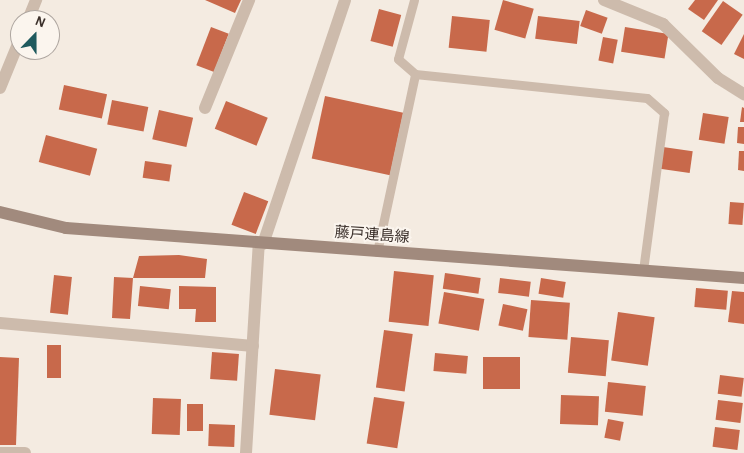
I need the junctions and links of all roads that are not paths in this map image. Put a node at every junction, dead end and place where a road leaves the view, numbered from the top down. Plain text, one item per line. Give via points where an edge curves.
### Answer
1 (249, 0) edge
2 (345, 0) edge
3 (414, 0) edge
4 (604, 0) edge
5 (11, 60) edge
6 (415, 74) junction
7 (0, 88) edge
8 (744, 94) edge
9 (205, 108) dead end
10 (0, 212) edge
11 (261, 244) junction
12 (377, 252) junction
13 (643, 270) junction
14 (744, 278) edge
15 (0, 323) edge
16 (253, 346) junction
17 (0, 453) edge
18 (25, 453) edge
19 (246, 453) edge

1 - 9 street
2 - 11 street
3 - 6 lane via 398,59
4 - 8 street via 663,24 718,78
5 - 7 street
6 - 12 lane
6 - 13 lane via 647,98 664,112
10 - 11 main road, 藤戸連島線 via 66,228
11 - 12 main road, 藤戸連島線
11 - 16 street
12 - 13 main road, 藤戸連島線
13 - 14 main road, 藤戸連島線
15 - 16 street
16 - 19 street
17 - 18 street

